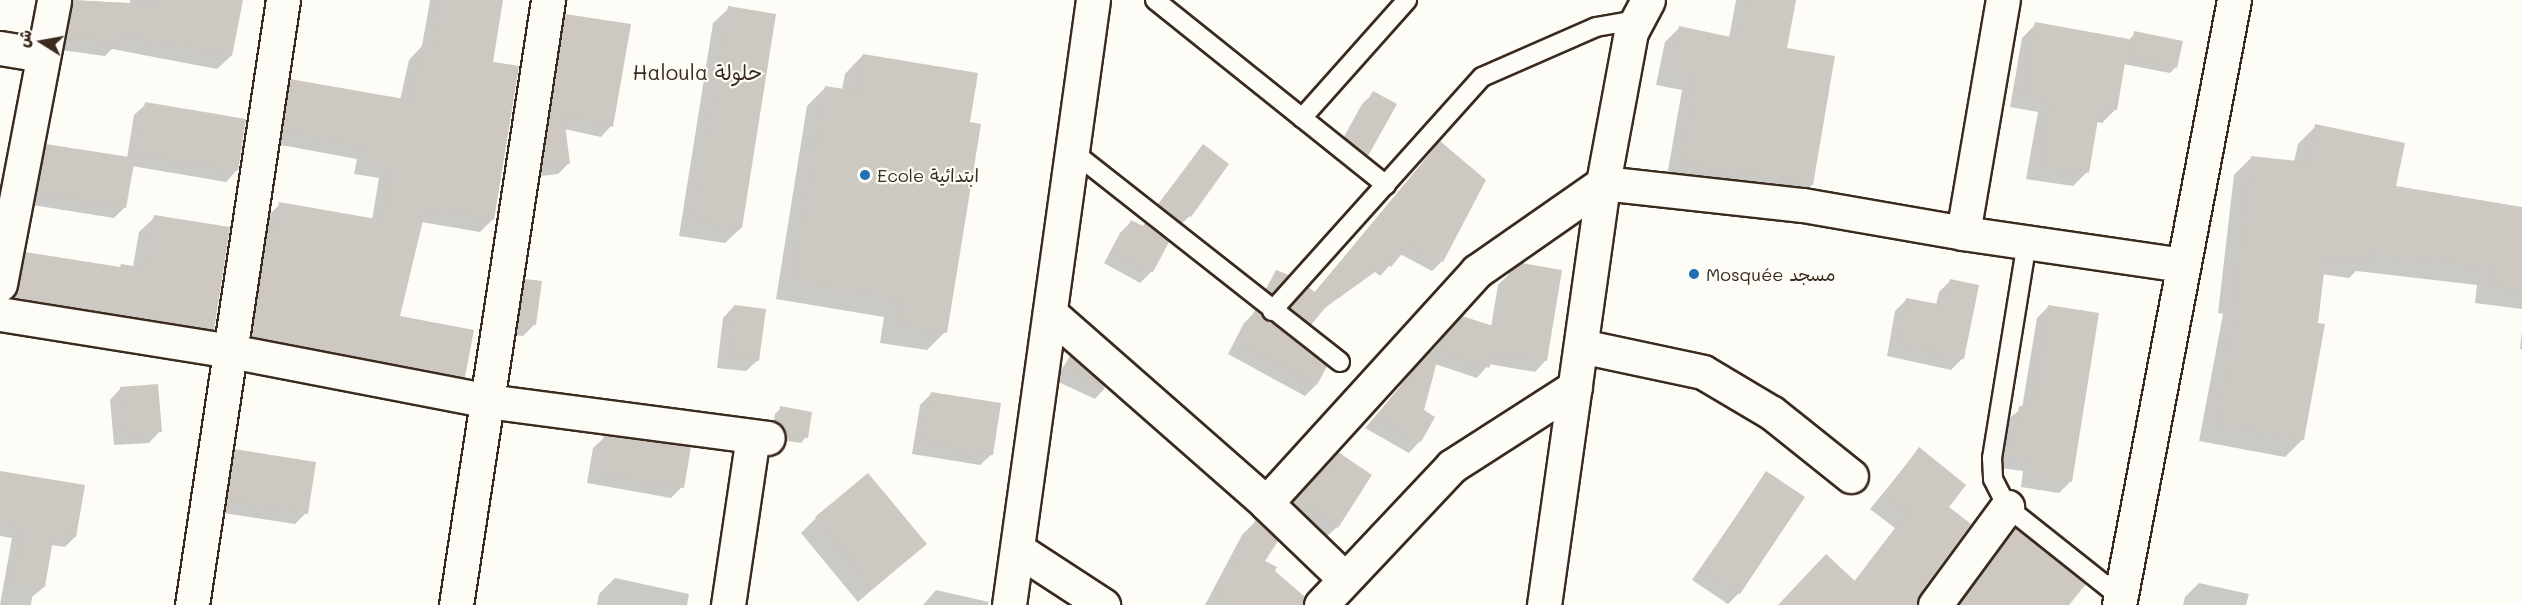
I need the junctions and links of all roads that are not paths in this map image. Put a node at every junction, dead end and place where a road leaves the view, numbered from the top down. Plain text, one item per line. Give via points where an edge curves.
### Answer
1 (54, 0) edge
2 (284, 0) edge
3 (548, 0) edge
4 (1093, 0) edge
5 (1155, 0) edge
6 (1407, 0) edge
7 (2002, 0) edge
8 (2234, 0) edge
9 (1642, 10) edge
10 (0, 48) edge
11 (42, 55) junction
12 (1302, 118) junction
13 (1072, 151) junction
14 (1603, 183) junction
15 (1386, 185) junction
16 (1963, 233) junction
17 (2027, 242) junction
18 (2183, 265) junction
19 (0, 284) edge
20 (1272, 311) junction
21 (1050, 313) junction
22 (0, 314) edge
23 (1581, 346) junction
24 (230, 351) junction
25 (1340, 362) dead end
26 (1575, 387) junction
27 (487, 401) junction
28 (1851, 476) dead end
29 (1266, 503) junction
30 (2007, 507) junction
31 (1017, 549) junction
32 (1344, 578) junction
33 (2120, 601) edge
34 (192, 605) edge
35 (456, 605) edge
36 (728, 605) edge
37 (1009, 605) edge
38 (1103, 605) edge
39 (1321, 605) edge
40 (1544, 605) edge
41 (1935, 605) edge

1 - 11 street
2 - 24 street
3 - 27 street
4 - 13 street
5 - 12 lane
6 - 12 lane
7 - 16 street
8 - 18 street
9 - 14 street via 1631,32
9 - 15 lane via 1482,77
10 - 11 street
11 - 19 street
12 - 15 lane
13 - 20 lane
13 - 21 street
14 - 16 street via 1803,205
14 - 23 street
14 - 29 street via 1477,271
15 - 20 lane
16 - 17 street
17 - 18 street
17 - 30 lane via 1992,458 1993,479
18 - 33 street
20 - 25 lane
21 - 29 street
21 - 31 street
22 - 24 street
23 - 26 street
23 - 28 street via 1703,372 1772,413
24 - 27 street
24 - 34 street
26 - 32 street via 1452,466
26 - 40 street
27 - 35 street
27 - 36 street via 759,444
29 - 32 street
30 - 33 lane
30 - 41 street
31 - 37 street
31 - 38 street
32 - 39 street

